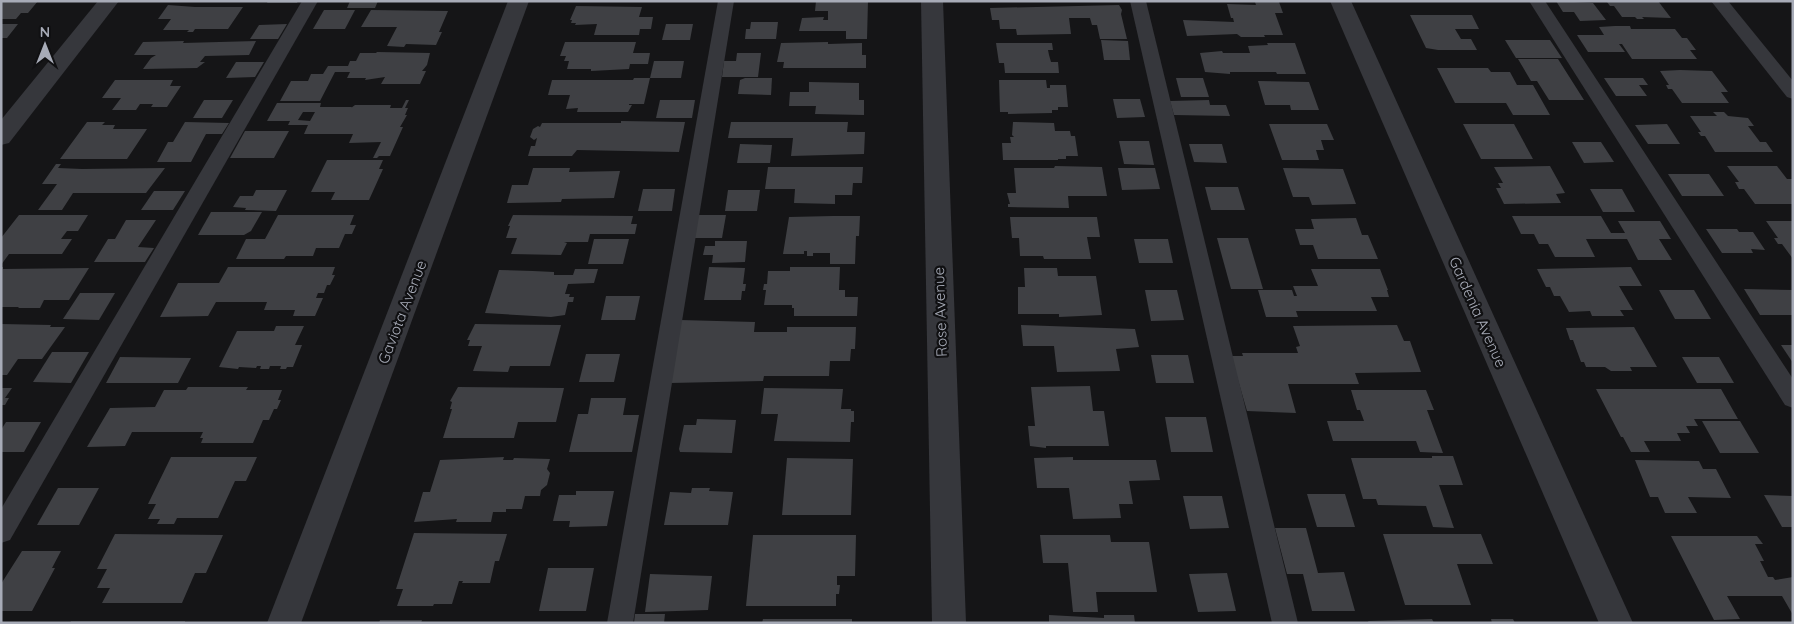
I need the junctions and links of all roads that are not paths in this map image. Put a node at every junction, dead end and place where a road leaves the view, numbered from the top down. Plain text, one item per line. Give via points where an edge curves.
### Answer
1 (109, 1) edge
2 (310, 1) edge
3 (520, 1) edge
4 (726, 1) edge
5 (932, 1) edge
6 (1138, 1) edge
7 (1340, 1) edge
8 (1537, 1) edge
9 (1719, 1) edge
10 (1793, 93) edge
11 (1, 137) edge
12 (1793, 398) edge
13 (1, 532) edge
14 (284, 623) edge
15 (620, 623) edge
16 (949, 623) edge
17 (1285, 623) edge
18 (1616, 623) edge

1 - 11 street
2 - 13 lane
3 - 14 street, Gaviota Avenue
4 - 15 lane
5 - 16 street, Rose Avenue
6 - 17 lane
7 - 18 street, Gardenia Avenue
8 - 12 lane
9 - 10 lane

